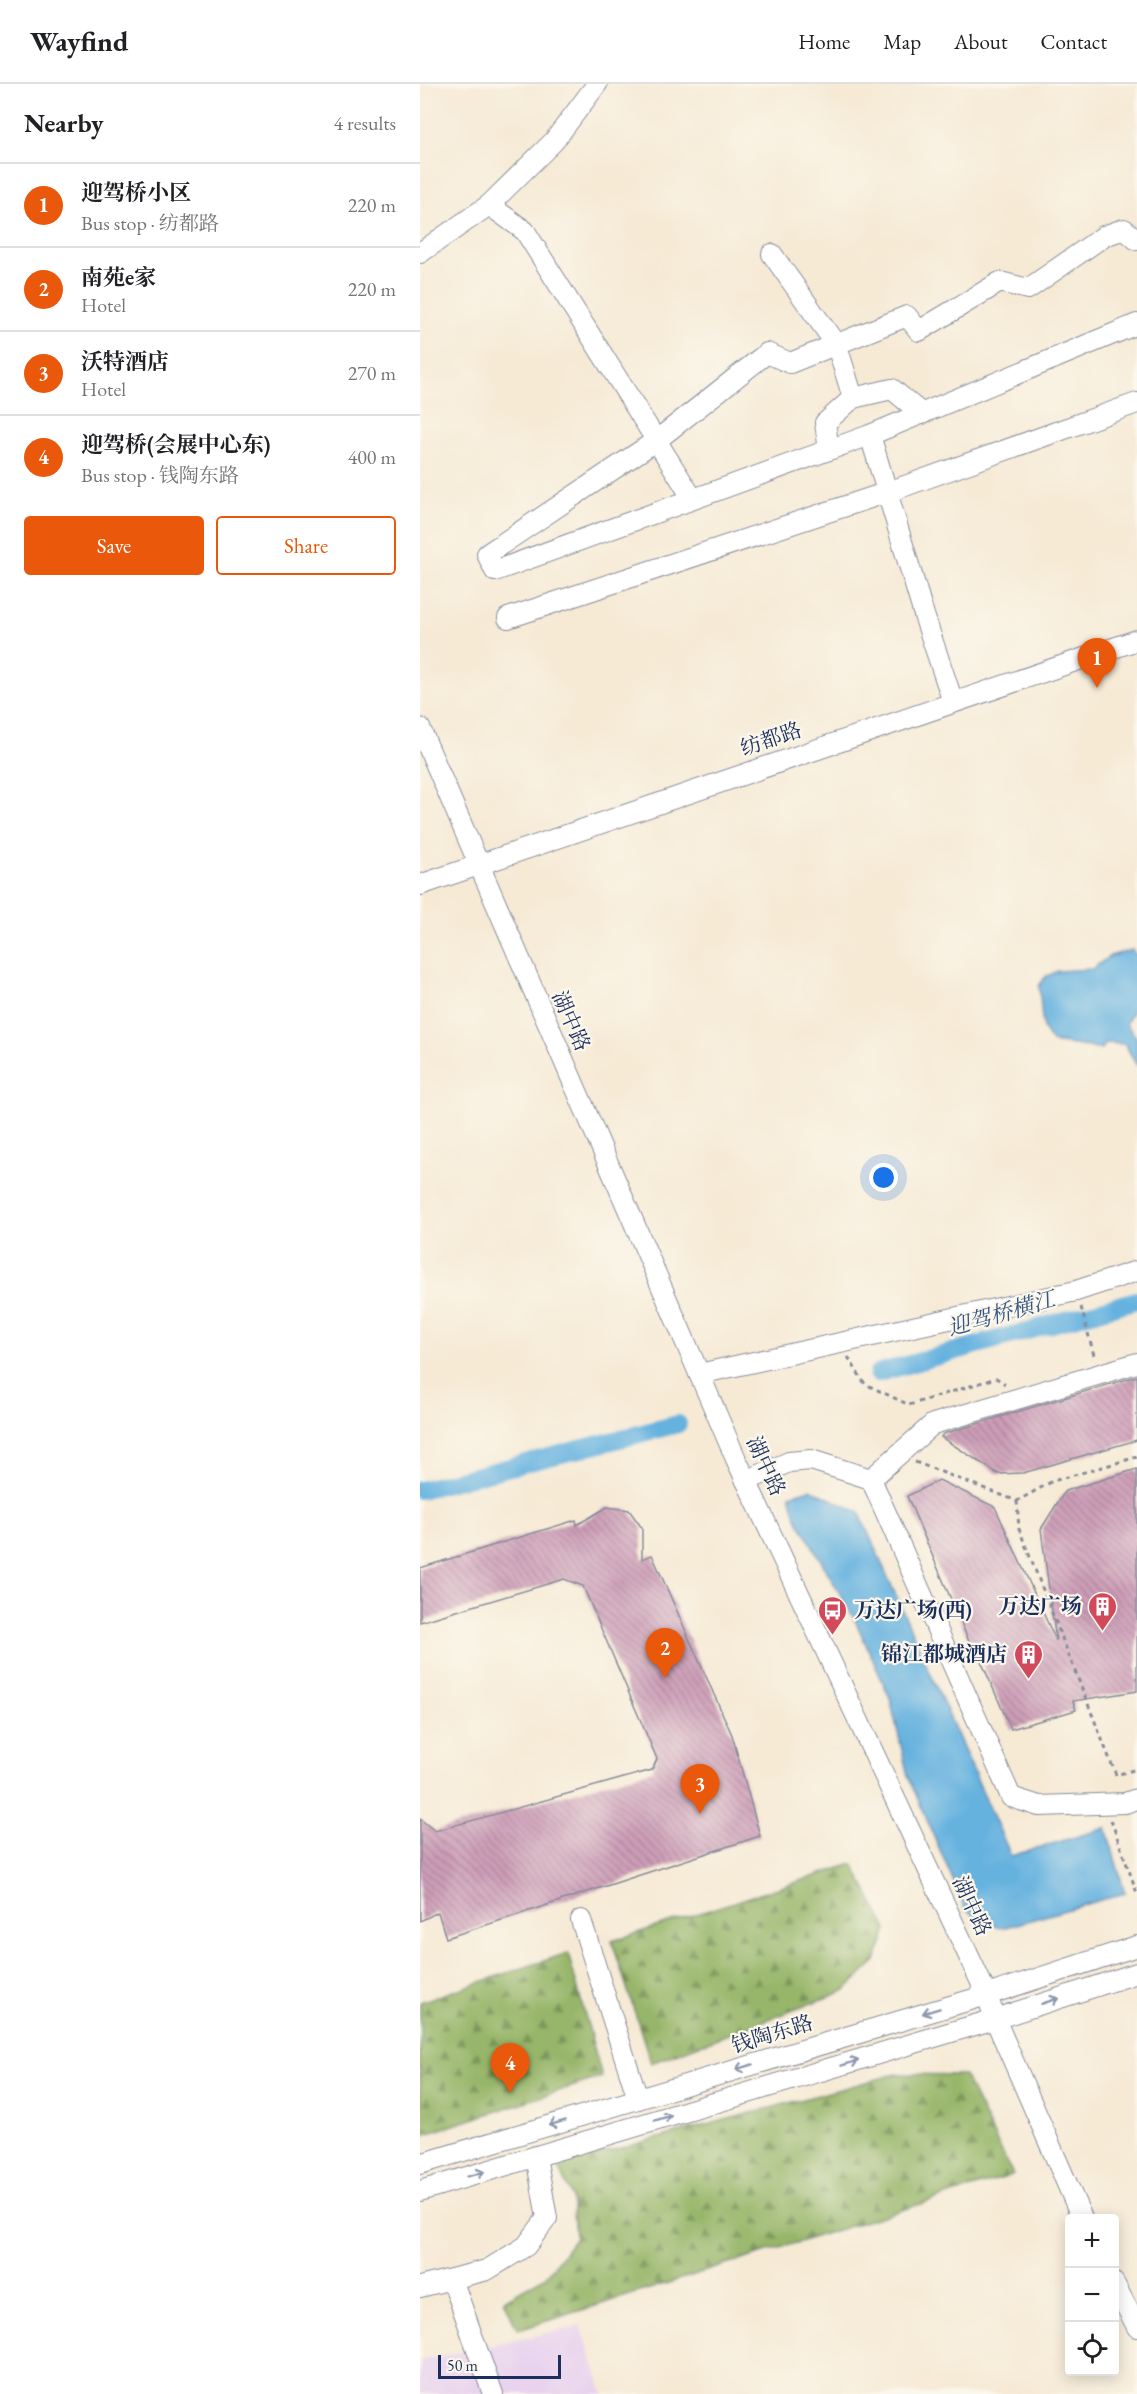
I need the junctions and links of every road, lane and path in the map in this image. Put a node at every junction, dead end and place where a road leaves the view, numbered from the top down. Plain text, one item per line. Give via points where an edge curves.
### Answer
1 (597, 84) edge
2 (489, 205) junction
3 (1137, 240) edge
4 (420, 253) edge
5 (772, 254) dead end
6 (1137, 324) edge
7 (837, 346) junction
8 (853, 398) junction
9 (1137, 403) edge
10 (922, 414) junction
11 (870, 435) junction
12 (657, 440) junction
13 (829, 450) junction
14 (888, 492) junction
15 (693, 499) junction
16 (508, 618) dead end
17 (1137, 640) edge
18 (953, 702) junction
19 (420, 728) edge
20 (477, 864) junction
21 (420, 885) edge
22 (1137, 1271) edge
23 (1081, 1306) dead end
24 (1092, 1350) dead end
25 (1137, 1364) edge
26 (855, 1370) dead end
27 (699, 1374) junction
28 (1023, 1398) junction
29 (900, 1456) junction
30 (1137, 1456) edge
31 (871, 1479) junction
32 (746, 1481) junction
33 (1017, 1501) junction
34 (1137, 1769) edge
35 (1137, 1799) edge
36 (1106, 1804) junction
37 (1137, 1893) edge
38 (580, 1920) dead end
39 (1137, 1946) edge
40 (1137, 1973) edge
41 (987, 1995) junction
42 (995, 2019) junction
43 (638, 2099) junction
44 (536, 2156) junction
45 (420, 2164) edge
46 (420, 2191) edge
47 (1080, 2214) edge
48 (452, 2279) junction
49 (420, 2287) edge
50 (1119, 2293) edge
51 (1137, 2327) edge
52 (493, 2394) edge

1 - 2 street via 554,141
2 - 4 street
2 - 12 street via 525,231
3 - 7 street via 1125,229 1104,236 1028,289 1000,282 920,331 907,316
5 - 7 street
6 - 10 street
7 - 8 street
7 - 12 street via 790,363 767,353
8 - 10 street via 892,389
8 - 13 street via 825,423
9 - 14 street
10 - 11 street
11 - 13 street
11 - 14 street
12 - 15 street
12 - 15 street via 487,554 495,571
13 - 15 street
14 - 16 street
14 - 18 street
17 - 18 street, 纺都路
18 - 20 street, 纺都路
19 - 20 street, 湖中路
20 - 21 street, 纺都路
20 - 27 street, 湖中路
22 - 27 street via 1076,1291
23 - 24 path
25 - 28 street
26 - 28 path via 866,1384 909,1405 996,1378
27 - 32 street, 湖中路
28 - 29 street via 933,1424
29 - 31 street
29 - 33 path
30 - 33 path via 1053,1482
31 - 32 street via 811,1460 789,1462
31 - 36 street via 1011,1797 1039,1806
32 - 41 street, 湖中路
33 - 34 path via 1019,1529 1116,1775
35 - 36 street
36 - 37 path
38 - 43 street
39 - 41 street, 钱陶东路
42 -> 40 street
41 - 42 street, 湖中路
41 -> 43 street, 钱陶东路
44 -> 42 street
42 - 47 street, 湖中路
43 -> 45 street, 钱陶东路
46 -> 44 street
44 - 48 street via 547,2218 526,2246 488,2270
48 - 49 street
48 - 52 street
50 - 51 street

